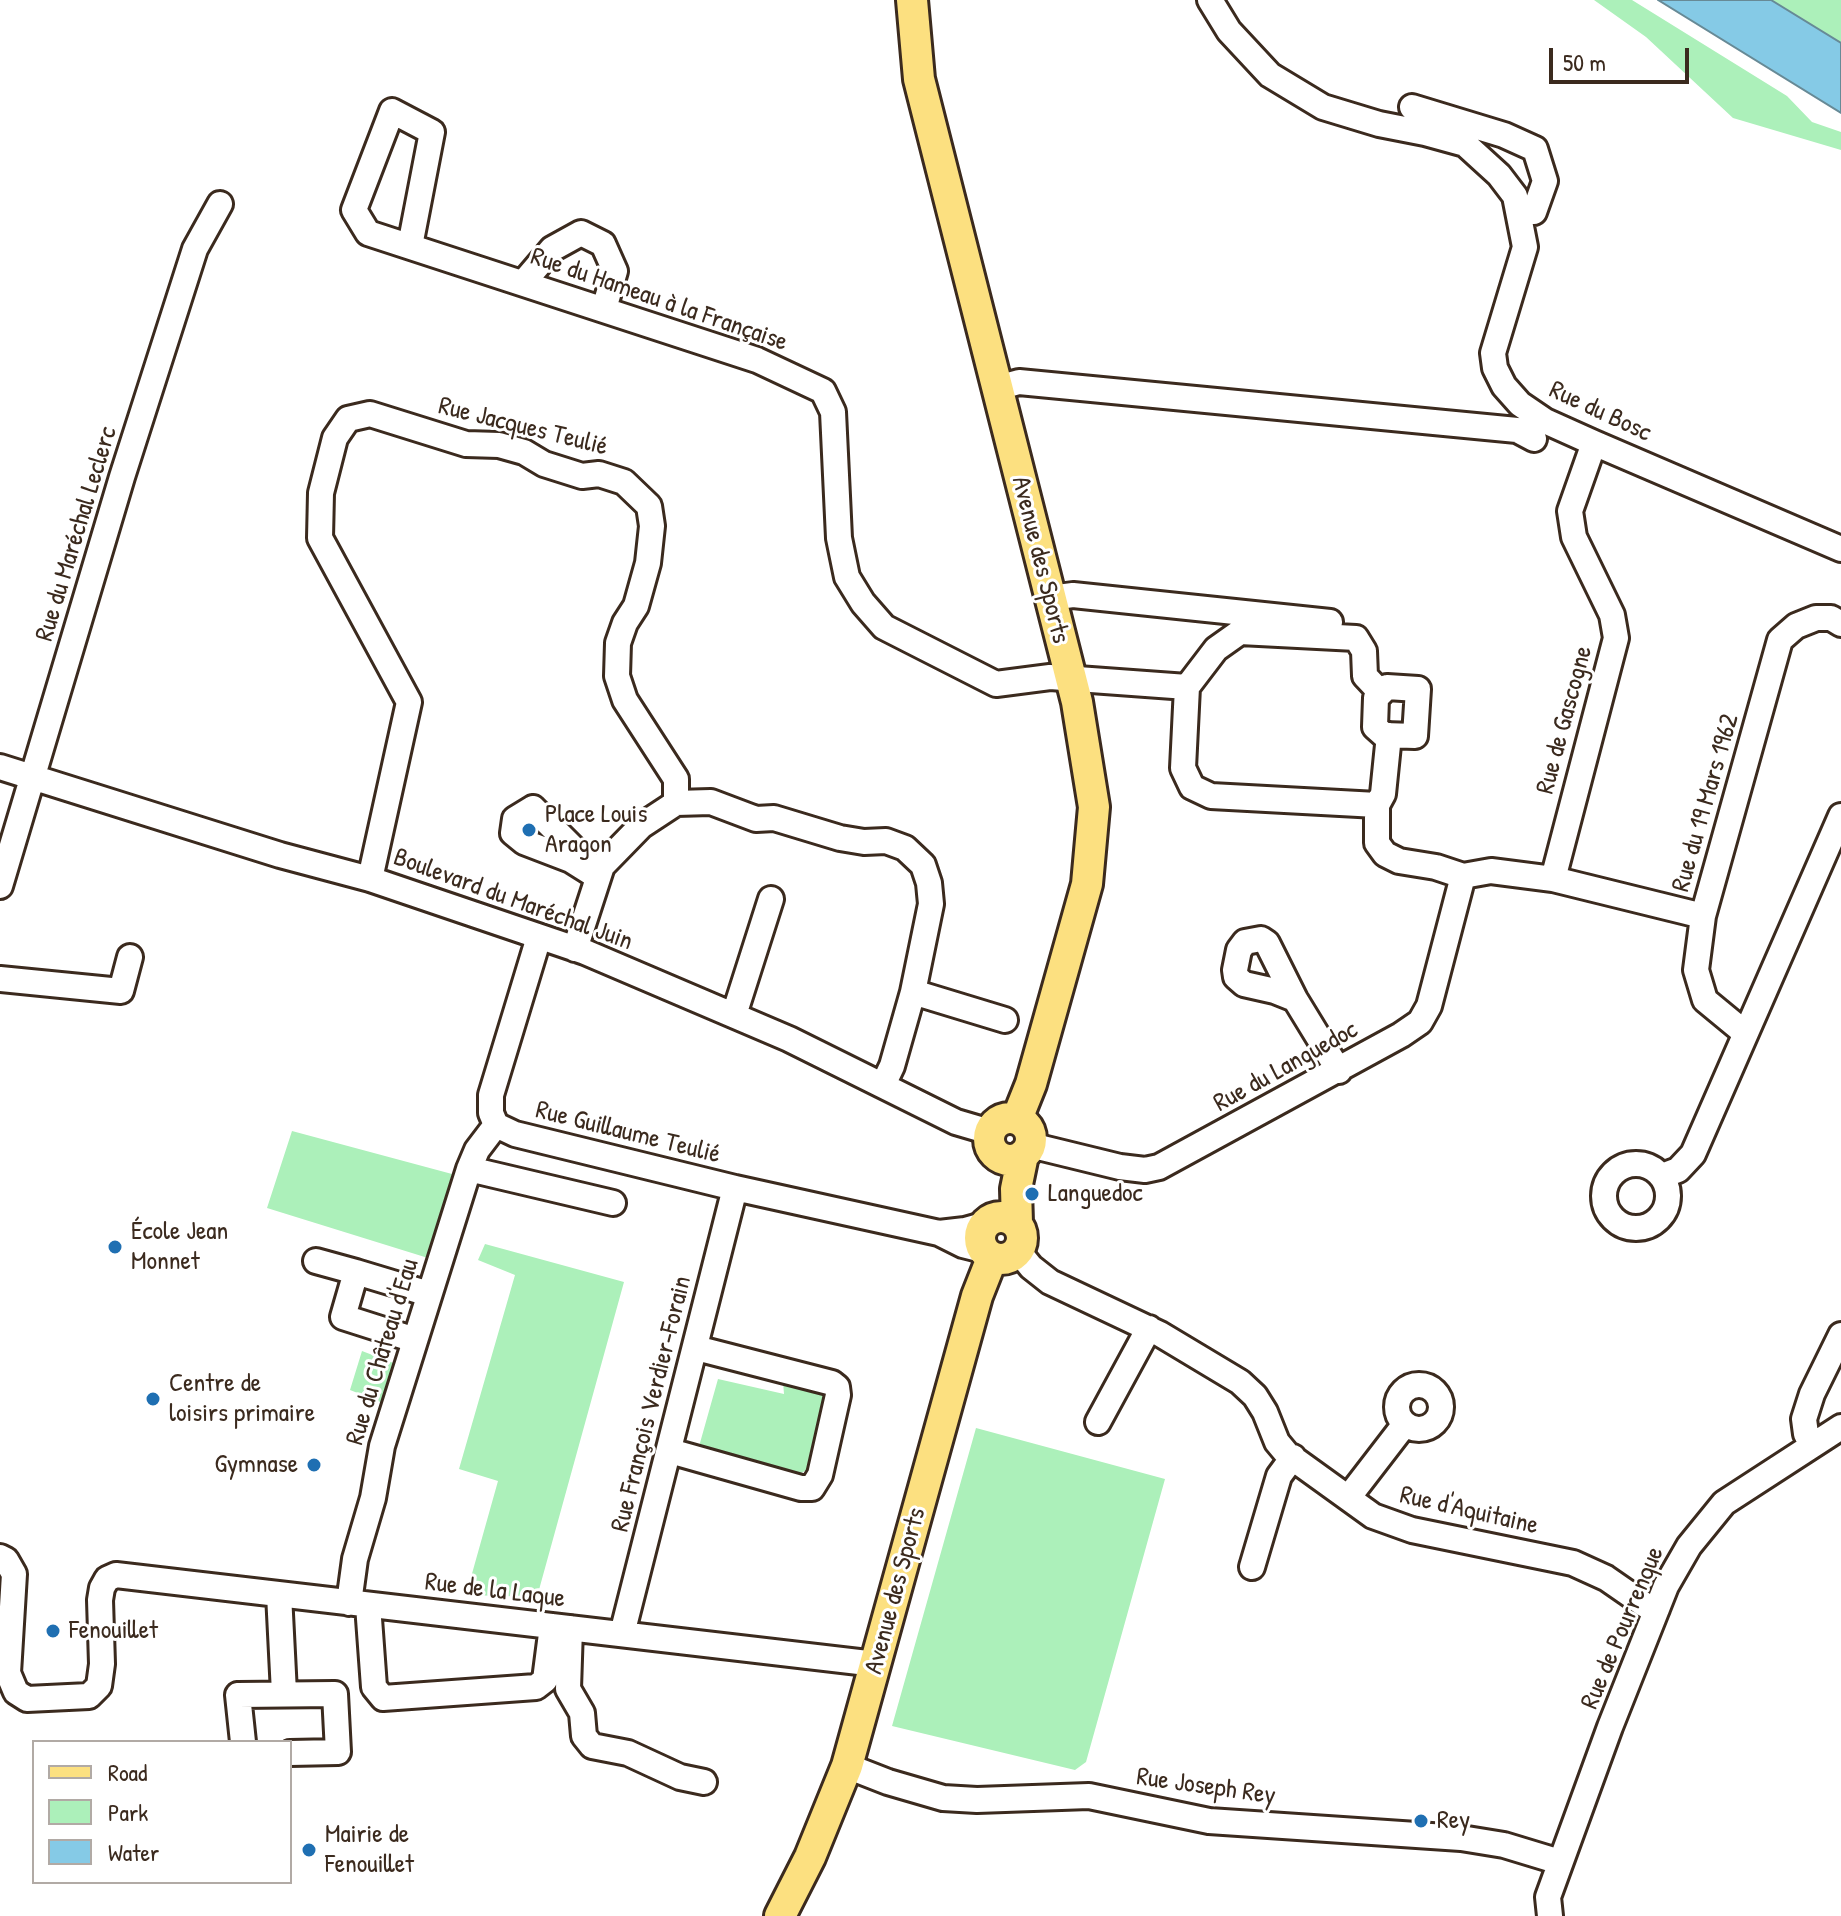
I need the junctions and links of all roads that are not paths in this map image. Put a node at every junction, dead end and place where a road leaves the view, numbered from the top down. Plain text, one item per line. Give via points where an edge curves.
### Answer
1 (912, 0) edge
2 (1210, 0) edge
3 (1412, 107) dead end
4 (1535, 149) junction
5 (1499, 175) junction
6 (220, 204) dead end
7 (1534, 212) dead end
8 (410, 246) junction
9 (523, 283) junction
10 (604, 309) junction
11 (997, 388) junction
12 (1534, 439) dead end
13 (1594, 443) junction
14 (1841, 549) edge
15 (1050, 598) junction
16 (1330, 622) dead end
17 (1841, 624) edge
18 (1070, 678) junction
19 (1187, 687) junction
20 (1381, 693) junction
21 (1389, 735) junction
22 (0, 767) edge
23 (33, 775) junction
24 (676, 803) junction
25 (1377, 805) junction
26 (1841, 816) edge
27 (1463, 876) junction
28 (370, 879) junction
29 (1553, 879) junction
30 (0, 886) edge
31 (771, 899) dead end
32 (1703, 916) junction
33 (539, 937) junction
34 (575, 949) junction
35 (130, 957) dead end
36 (0, 979) edge
37 (913, 992) junction
38 (1295, 999) dead end
39 (734, 1015) junction
40 (1005, 1020) dead end
41 (1745, 1033) junction
42 (1339, 1071) junction
43 (883, 1085) junction
44 (496, 1125) junction
45 (1012, 1141) junction
46 (469, 1169) junction
47 (1662, 1176) dead end
48 (735, 1188) junction
49 (613, 1203) dead end
50 (998, 1238) junction
51 (316, 1261) dead end
52 (356, 1272) junction
53 (429, 1294) junction
54 (1149, 1328) junction
55 (1841, 1335) edge
56 (415, 1340) junction
57 (696, 1348) junction
58 (1098, 1422) dead end
59 (1405, 1424) dead end
60 (1841, 1427) edge
61 (1813, 1444) junction
62 (670, 1451) junction
63 (1293, 1457) junction
64 (1348, 1498) junction
65 (7, 1566) edge
66 (1252, 1567) dead end
67 (279, 1594) junction
68 (359, 1604) junction
69 (1657, 1609) junction
70 (561, 1627) junction
71 (622, 1634) junction
72 (876, 1664) junction
73 (284, 1693) junction
74 (243, 1740) edge
75 (292, 1753) edge
76 (847, 1766) junction
77 (704, 1782) dead end
78 (1560, 1862) junction
79 (780, 1916) edge
80 (1550, 1916) edge

1 - 11 main road, Avenue des Sports via 919,79
2 - 5 street, Rue du Bosc via 1229,31 1270,75 1323,107 1465,144
3 - 4 street
4 - 5 street
4 - 7 street via 1545,181
5 - 13 street, Rue du Bosc via 1515,196 1525,247 1493,353 1495,368 1520,404
6 - 23 street, Rue du Maréchal Leclerc via 195,249
8 - 8 street, Rue du Hameau à la Française via 368,233 354,210 392,111 432,132
8 - 9 street, Rue du Hameau à la Française
9 - 10 street, Rue du Hameau à la Française
9 - 10 street via 552,249 581,233 603,244 615,271
10 - 18 street, Rue du Hameau à la Française via 757,360 823,391 833,412 839,538 847,577 884,627 996,684
11 - 12 street via 1019,382 1517,430
11 - 15 main road, Avenue des Sports
13 - 14 street, Rue du Bosc
13 - 29 street, Rue de Gascogne via 1570,511 1574,537 1612,615 1616,638
15 - 16 street via 1073,595
15 - 18 main road, Avenue des Sports
17 - 32 street, Rue du 19 Mars 1962 via 1816,618 1780,640
18 - 19 street, Rue du Hameau à la Française
18 - 45 main road, Avenue des Sports via 1094,807 1087,884
19 - 20 street via 1216,649 1240,632 1356,638 1364,651 1365,676
19 - 25 street via 1183,768 1192,787 1211,796
20 - 21 street via 1376,698 1375,727
20 - 21 street via 1387,687 1418,689 1415,736
21 - 25 street via 1383,794
22 - 23 street, Boulevard du Maréchal Juin
23 - 28 street, Boulevard du Maréchal Juin
23 - 30 street, Rue du Maréchal Leclerc
24 - 28 street, Rue Jacques Teulié via 676,779 625,700 617,676 618,643 648,563 649,506 624,482 599,474 582,476 524,452 466,444 370,414 348,419 335,438 321,493 320,538 409,702
24 - 34 street via 641,826 602,866
24 - 37 street via 711,802 756,819 774,818 840,838 886,841 905,848 923,865 931,904
25 - 27 street via 1377,843 1385,854
26 - 41 street
27 - 29 street via 1491,871
27 - 42 street, Rue du Languedoc via 1429,1006 1420,1022
28 - 33 street, Boulevard du Maréchal Juin
29 - 32 street
31 - 39 street
32 - 41 street, Rue du 19 Mars 1962 via 1696,970 1705,1000
33 - 34 street, Boulevard du Maréchal Juin
33 - 44 street, Rue Guillaume Teulié via 491,1095
34 - 39 street, Boulevard du Maréchal Juin
35 - 36 street via 121,991
37 - 40 street
37 - 43 street
38 - 42 street
39 - 43 street, Boulevard du Maréchal Juin
41 - 47 street via 1693,1154 1678,1170
42 - 45 street, Rue du Languedoc via 1145,1170
43 - 45 street, Boulevard du Maréchal Juin via 956,1122
44 - 46 street, Rue du Château d'Eau
44 - 48 street, Rue Guillaume Teulié
45 - 50 main road, Avenue des Sports via 1002,1168
46 - 49 street
46 - 53 street, Rue du Château d'Eau
48 - 50 street, Rue Guillaume Teulié via 939,1233
48 - 57 street, Rue François Verdier-Forain
50 - 54 street, Rue d'Aquitaine via 1050,1282
50 - 72 main road, Avenue des Sports via 977,1296
51 - 52 street
52 - 53 street
52 - 56 street via 343,1317
53 - 56 street, Rue du Château d'Eau
54 - 58 street
54 - 63 street, Rue d'Aquitaine via 1240,1382 1265,1412 1277,1442
55 - 61 street via 1804,1419
56 - 68 street, Rue du Château d'Eau via 355,1559
57 - 62 street, Rue François Verdier-Forain
57 - 62 street via 837,1387 820,1475 812,1488 801,1488
59 - 64 street
60 - 61 street, Rue de Pourrenque
61 - 69 street, Rue de Pourrenque via 1724,1503 1689,1546
62 - 71 street, Rue François Verdier-Forain
63 - 64 street, Rue d'Aquitaine
63 - 66 street via 1279,1476
64 - 69 street, Rue d'Aquitaine via 1373,1516 1412,1530 1573,1563
65 - 67 street, Rue de la Laque via 8,1673 16,1692 27,1699 89,1696 99,1686 100,1600 107,1579 116,1575
67 - 68 street, Rue de la Laque
67 - 73 street
68 - 70 street, Rue de la Laque
68 - 70 street, Rue du Château d'Eau via 374,1687 383,1698 536,1687 545,1680
69 - 78 street, Rue de Pourrenque
70 - 71 street, Rue de la Laque
70 - 77 street via 568,1689 592,1746 628,1753
71 - 72 street, Rue de la Laque
72 - 76 main road, Avenue des Sports
73 - 74 street via 238,1695
73 - 75 street via 335,1694 338,1752
76 - 78 street, Rue Joseph Rey via 943,1798 1089,1796 1209,1821 1461,1838
76 - 79 main road, Avenue des Sports
78 - 80 street, Rue de Pourrenque via 1548,1897

